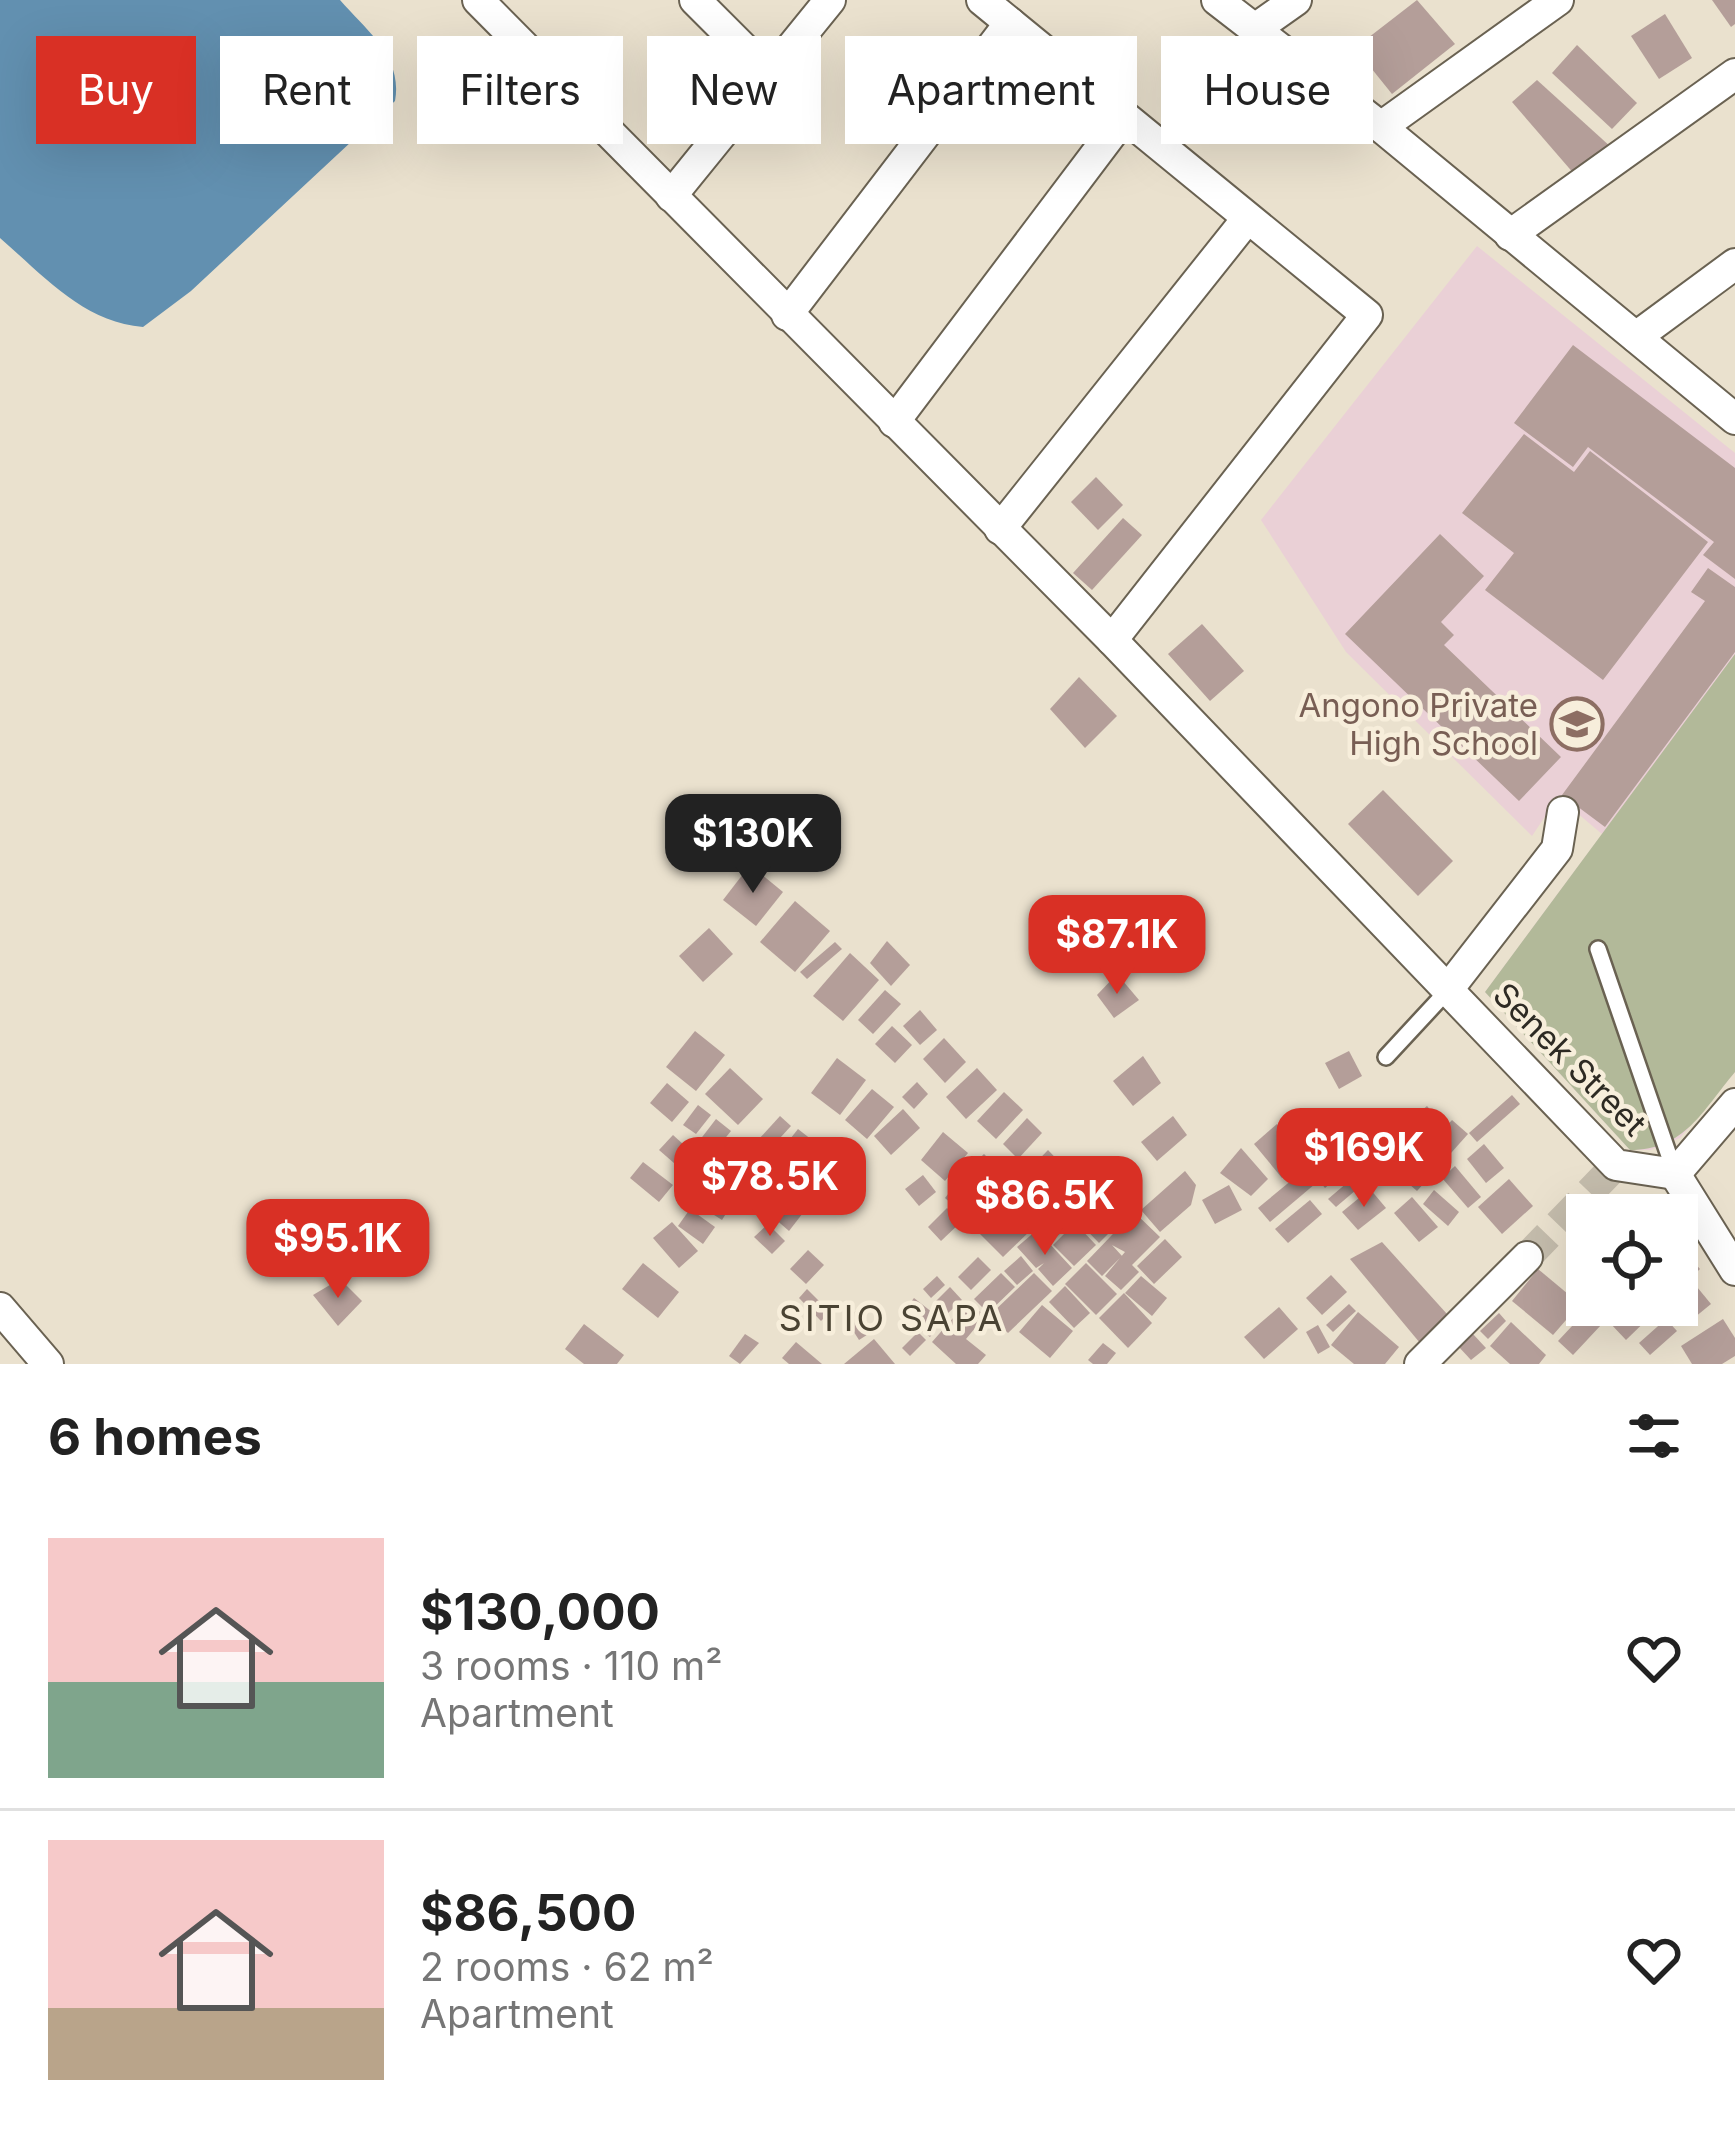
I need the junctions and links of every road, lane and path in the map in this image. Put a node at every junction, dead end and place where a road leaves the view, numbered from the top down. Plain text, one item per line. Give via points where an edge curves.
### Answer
1 (478, 0) edge
2 (695, 0) edge
3 (830, 0) edge
4 (982, 0) edge
5 (1217, 0) edge
6 (1296, 0) edge
7 (1558, 0) edge
8 (1010, 23) junction
9 (1255, 29) junction
10 (731, 36) edge
11 (799, 36) edge
12 (1026, 36) edge
13 (1735, 74) edge
14 (1381, 127) junction
15 (1137, 128) edge
16 (711, 144) edge
17 (1104, 144) edge
18 (670, 196) junction
19 (1247, 219) junction
20 (1510, 235) junction
21 (1735, 264) edge
22 (787, 315) junction
23 (1636, 337) junction
24 (1735, 419) edge
25 (894, 422) junction
26 (1000, 529) junction
27 (1112, 640) junction
28 (1563, 812) dead end
29 (1598, 949) dead end
30 (1449, 988) junction
31 (1386, 1058) dead end
32 (1735, 1104) edge
33 (1675, 1174) junction
34 (1527, 1257) tunnel mouth
35 (1735, 1270) edge
36 (0, 1308) edge
37 (48, 1364) edge
38 (1420, 1364) edge

1 - 18 street, Senek Street
2 - 10 street
3 - 11 street
4 - 8 street
5 - 9 street
6 - 9 street
7 - 14 street
8 - 12 street
8 - 22 street
9 - 14 street
13 - 20 street
14 - 20 street
15 - 19 street
16 - 18 street
17 - 25 street
18 - 22 street, Senek Street
19 - 26 street
19 - 27 street via 1367,315
20 - 23 street
21 - 23 street
22 - 25 street, Senek Street
23 - 24 street
25 - 26 street, Senek Street
26 - 27 street, Senek Street
27 - 30 street, Senek Street
28 - 30 street via 1557,849
29 - 33 lane
30 - 31 lane
30 - 33 street, Senek Street via 1616,1165
32 - 33 street
33 - 35 street
34 - 38 street
36 - 37 street

